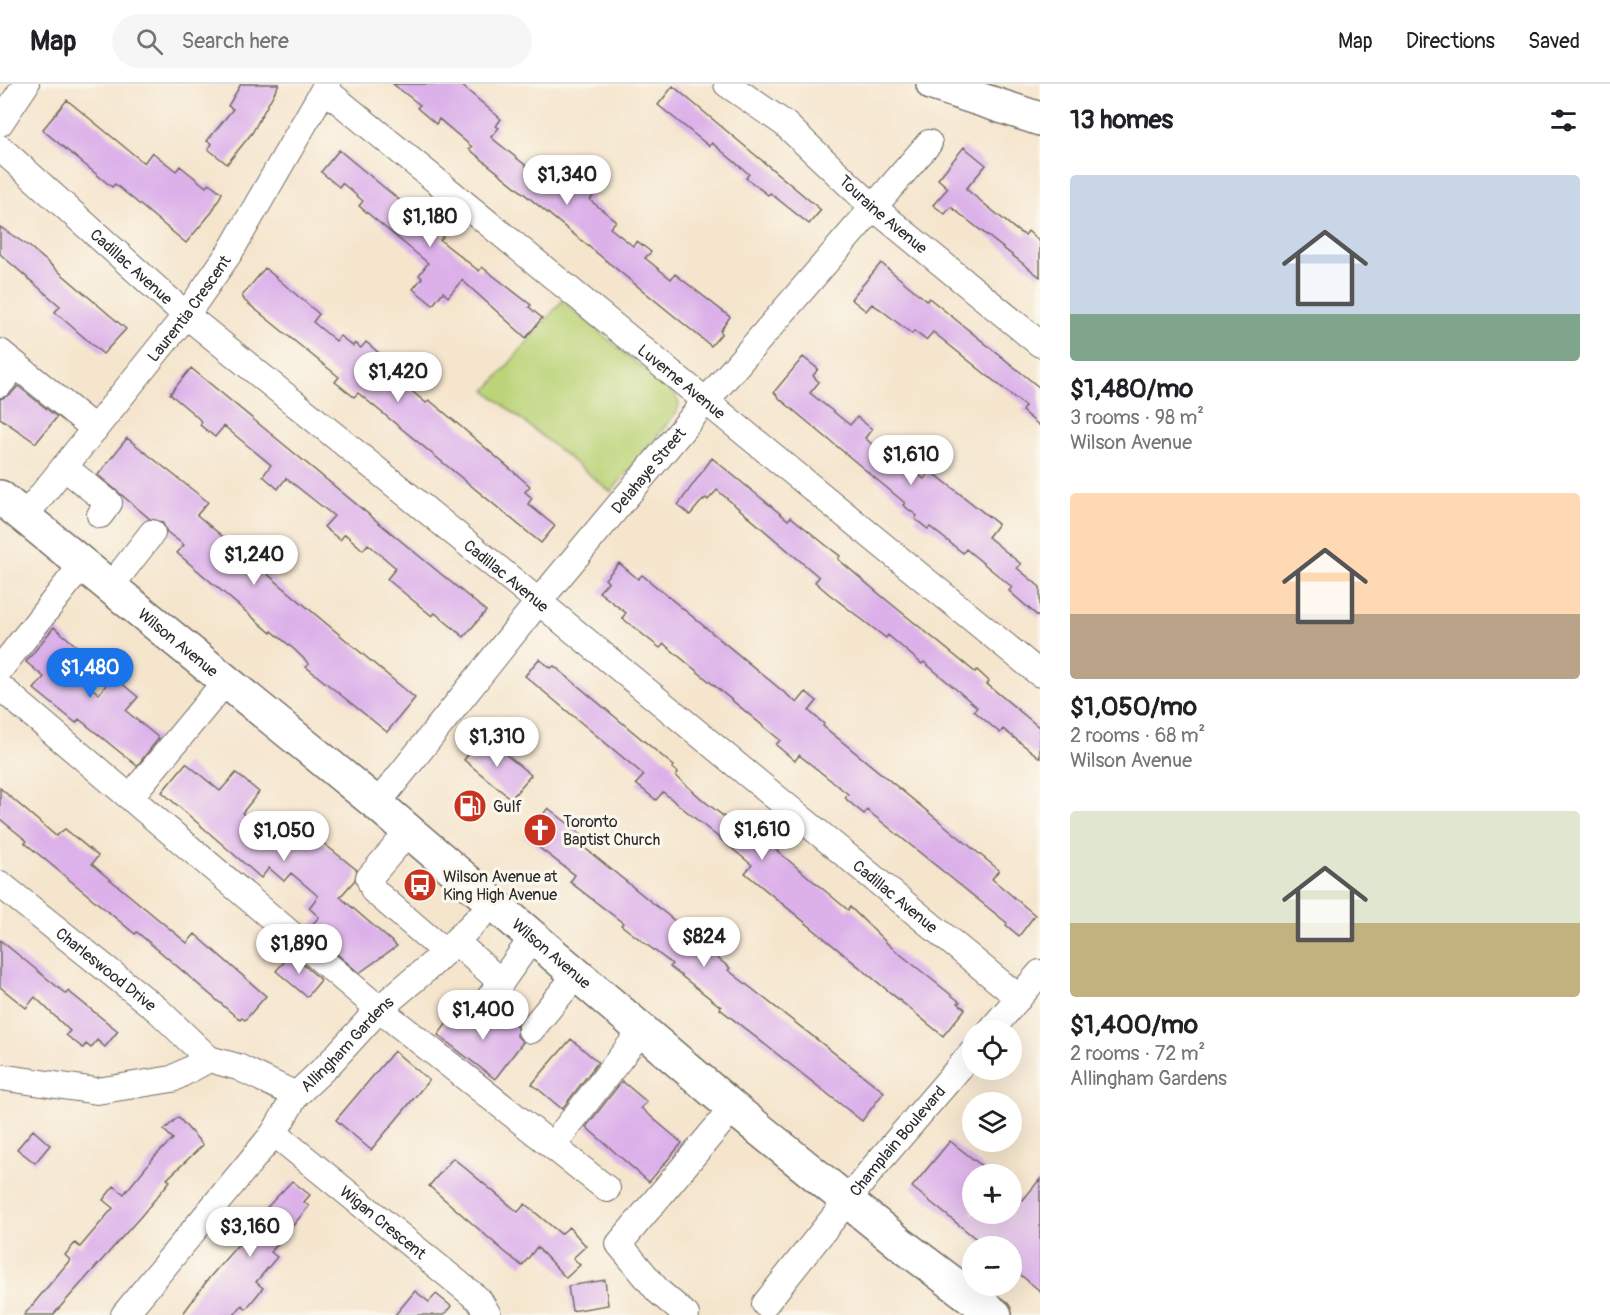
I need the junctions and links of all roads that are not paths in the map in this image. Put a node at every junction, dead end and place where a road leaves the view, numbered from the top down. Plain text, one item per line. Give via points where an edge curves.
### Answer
1 (26, 84) edge
2 (727, 84) edge
3 (933, 84) edge
4 (939, 84) edge
5 (325, 87) edge
6 (1040, 101) edge
7 (1040, 118) edge
8 (0, 123) edge
9 (929, 143) dead end
10 (0, 148) edge
11 (873, 207) junction
12 (186, 315) junction
13 (1040, 344) edge
14 (5, 367) edge
15 (705, 402) junction
16 (95, 429) junction
17 (64, 467) junction
18 (12, 507) edge
19 (100, 515) dead end
20 (152, 533) dead end
21 (82, 565) junction
22 (110, 587) junction
23 (539, 602) junction
24 (0, 669) edge
25 (1040, 674) edge
26 (225, 682) junction
27 (0, 687) edge
28 (130, 797) junction
29 (377, 804) junction
30 (409, 831) junction
31 (0, 884) edge
32 (494, 903) junction
33 (533, 937) junction
34 (450, 947) junction
35 (1040, 973) edge
36 (577, 974) junction
37 (501, 982) junction
38 (1019, 998) junction
39 (483, 1007) dead end
40 (379, 1009) junction
41 (1000, 1020) edge
42 (531, 1030) dead end
43 (642, 1030) junction
44 (209, 1059) junction
45 (962, 1065) edge
46 (0, 1077) edge
47 (296, 1095) junction
48 (733, 1108) junction
49 (274, 1133) junction
50 (553, 1145) junction
51 (607, 1189) dead end
52 (847, 1201) junction
53 (765, 1304) dead end
54 (124, 1315) edge
55 (488, 1315) edge
56 (686, 1315) edge
57 (995, 1315) edge

1 - 8 street
2 - 11 street, Touraine Avenue via 785,124
3 - 7 main road
4 - 6 main road
5 - 12 street, Laurentia Crescent via 230,252
5 - 15 street, Luverne Avenue
9 - 11 street, Delahaye Street
10 - 12 street, Cadillac Avenue
11 - 13 street, Touraine Avenue
11 - 15 street, Delahaye Street
12 - 16 street, Laurentia Crescent
12 - 23 street, Cadillac Avenue
14 - 16 street
15 - 23 street, Delahaye Street
15 - 25 street, Luverne Avenue
16 - 17 street, Laurentia Crescent
17 - 18 street, Laurentia Crescent
17 - 19 street via 109,503
18 - 21 main road, Wilson Avenue
20 - 22 street
21 - 22 main road, Wilson Avenue
21 - 24 street
22 - 26 main road, Wilson Avenue
23 - 29 street, Delahaye Street
23 - 38 street, Cadillac Avenue
26 - 28 street
26 - 29 main road, Wilson Avenue
27 - 28 street
28 - 40 street
29 - 30 main road, Wilson Avenue
30 - 32 main road, Wilson Avenue
30 - 34 street via 369,878 374,891
31 - 44 street, Charleswood Drive via 159,1011
32 - 33 main road, Wilson Avenue
32 - 34 street, Allingham Gardens
33 - 36 main road, Wilson Avenue
33 - 37 street
34 - 37 street
34 - 40 street, Allingham Gardens
35 - 38 street
36 - 42 street
36 - 43 main road, Wilson Avenue
37 - 39 street
38 - 41 street
40 - 47 street, Allingham Gardens
40 - 50 street
43 - 48 main road, Wilson Avenue
43 - 50 street
44 - 46 street via 172,1079 97,1091
44 - 47 street, Allingham Gardens via 237,1067
45 - 52 street, Champlain Boulevard
47 - 49 street
48 - 52 main road, Wilson Avenue
48 - 56 street via 619,1244 658,1291
49 - 54 street
49 - 55 street, Wigan Crescent via 479,1300
50 - 51 street
52 - 53 street, Champlain Boulevard
52 - 57 main road, Wilson Avenue

